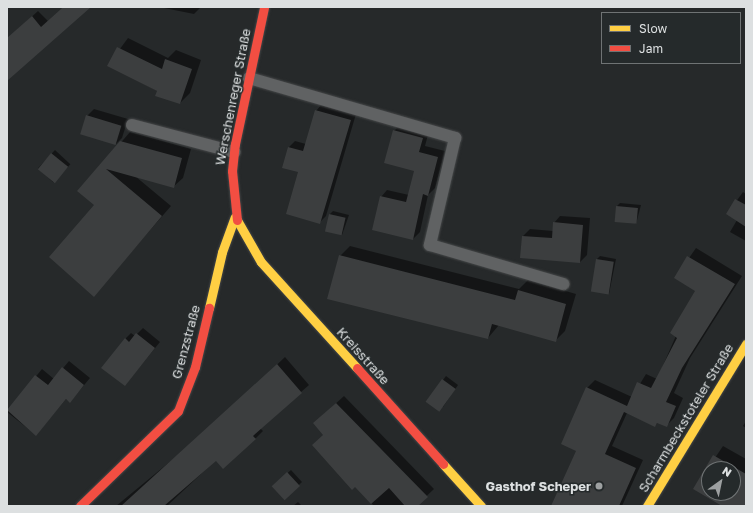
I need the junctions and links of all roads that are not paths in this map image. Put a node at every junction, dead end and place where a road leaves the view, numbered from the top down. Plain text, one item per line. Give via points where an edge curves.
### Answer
1 (264, 7) edge
2 (249, 78) junction
3 (132, 125) dead end
4 (234, 152) junction
5 (235, 217) junction
6 (563, 284) dead end
7 (746, 344) edge
8 (80, 506) edge
9 (481, 506) edge
10 (647, 506) edge

1 - 2 street, Werschenreger Straße
2 - 4 street, Werschenreger Straße
2 - 6 lane via 455,138 430,245
3 - 4 lane
4 - 5 street, Werschenreger Straße
5 - 8 street, Grenzstraße via 222,252 195,367 178,411
5 - 9 street, Kreisstraße via 261,262
7 - 10 street, Scharmbeckstoteler Straße

